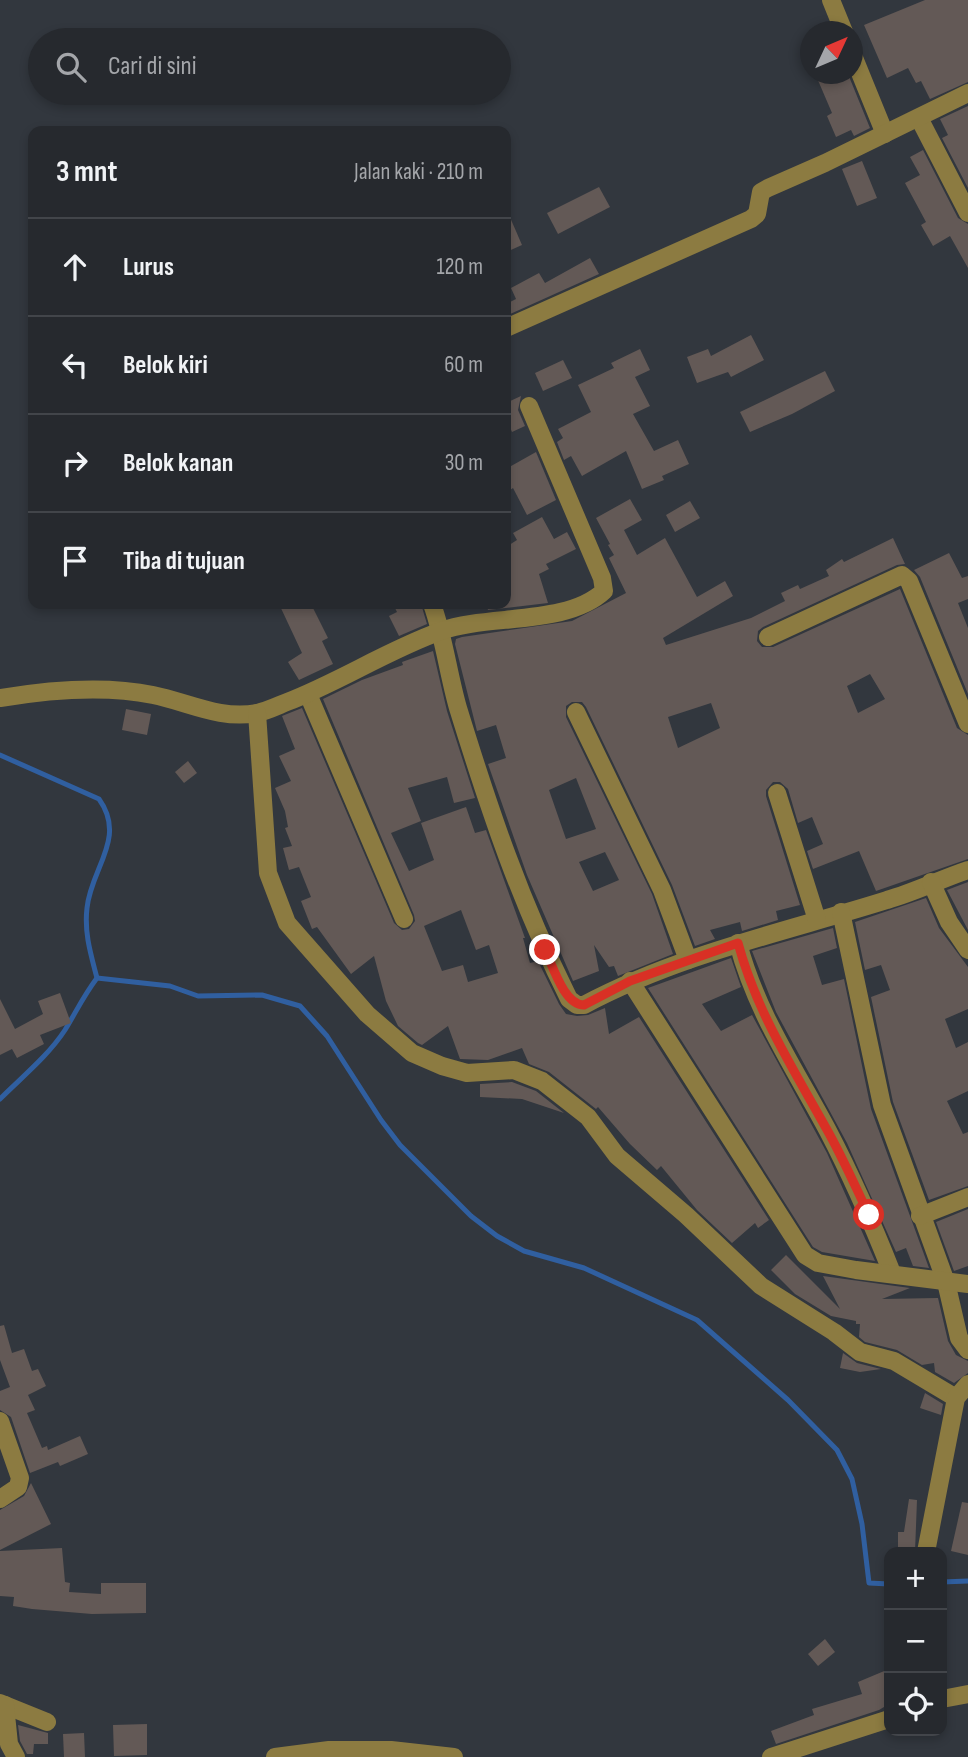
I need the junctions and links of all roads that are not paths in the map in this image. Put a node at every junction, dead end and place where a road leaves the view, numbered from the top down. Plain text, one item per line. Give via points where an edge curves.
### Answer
1 (831, 0) edge
2 (840, 21) edge
3 (863, 80) edge
4 (968, 93) edge
5 (919, 117) junction
6 (885, 134) junction
7 (968, 213) edge
8 (511, 326) edge
9 (529, 406) dead end
10 (434, 609) edge
11 (442, 630) junction
12 (768, 636) dead end
13 (309, 694) junction
14 (0, 698) edge
15 (576, 712) dead end
16 (257, 713) junction
17 (968, 723) edge
18 (777, 793) dead end
19 (968, 870) edge
20 (931, 882) junction
21 (841, 912) junction
22 (404, 919) dead end
23 (817, 920) junction
24 (738, 943) junction
25 (968, 950) edge
26 (688, 960) junction
27 (630, 981) junction
28 (968, 1197) edge
29 (920, 1216) junction
30 (892, 1273) junction
31 (944, 1278) junction
32 (968, 1283) edge
33 (968, 1350) edge
34 (961, 1391) edge
35 (0, 1421) edge
36 (0, 1499) edge
37 (927, 1547) edge
38 (968, 1694) edge
39 (947, 1698) edge
40 (2, 1704) edge
41 (884, 1721) edge
42 (47, 1722) dead end
43 (16, 1757) edge
44 (275, 1757) edge
45 (454, 1757) edge
46 (771, 1757) edge

1 - 2 street
3 - 6 street
4 - 5 street
5 - 6 street
5 - 7 street
6 - 8 street via 761,192 757,214 751,219
9 - 11 street via 604,591 574,607
10 - 11 street
11 - 13 street
11 - 27 street via 449,678 500,843 569,999 584,1005
12 - 17 street via 902,575 909,581
13 - 16 street
13 - 22 street
14 - 16 street via 113,691 153,695 222,714
15 - 26 street via 663,890
16 - 34 street via 268,873 287,923 367,1014 412,1053 442,1066 467,1073 514,1070 542,1081 588,1117 617,1156 761,1286 860,1352
18 - 23 street
19 - 20 street
20 - 21 street via 892,899
20 - 25 street
21 - 23 street
21 - 29 street via 882,1105
23 - 24 street
24 - 26 street
24 - 30 street via 767,1023 827,1130
26 - 27 street
27 - 30 street via 805,1255 818,1263
28 - 29 street
29 - 31 street
30 - 31 street
31 - 32 street
31 - 33 street via 959,1338
34 - 37 street
35 - 36 street via 20,1478 18,1487
38 - 39 street
40 - 42 street
40 - 43 street
41 - 46 street
44 - 45 street via 391,1750

